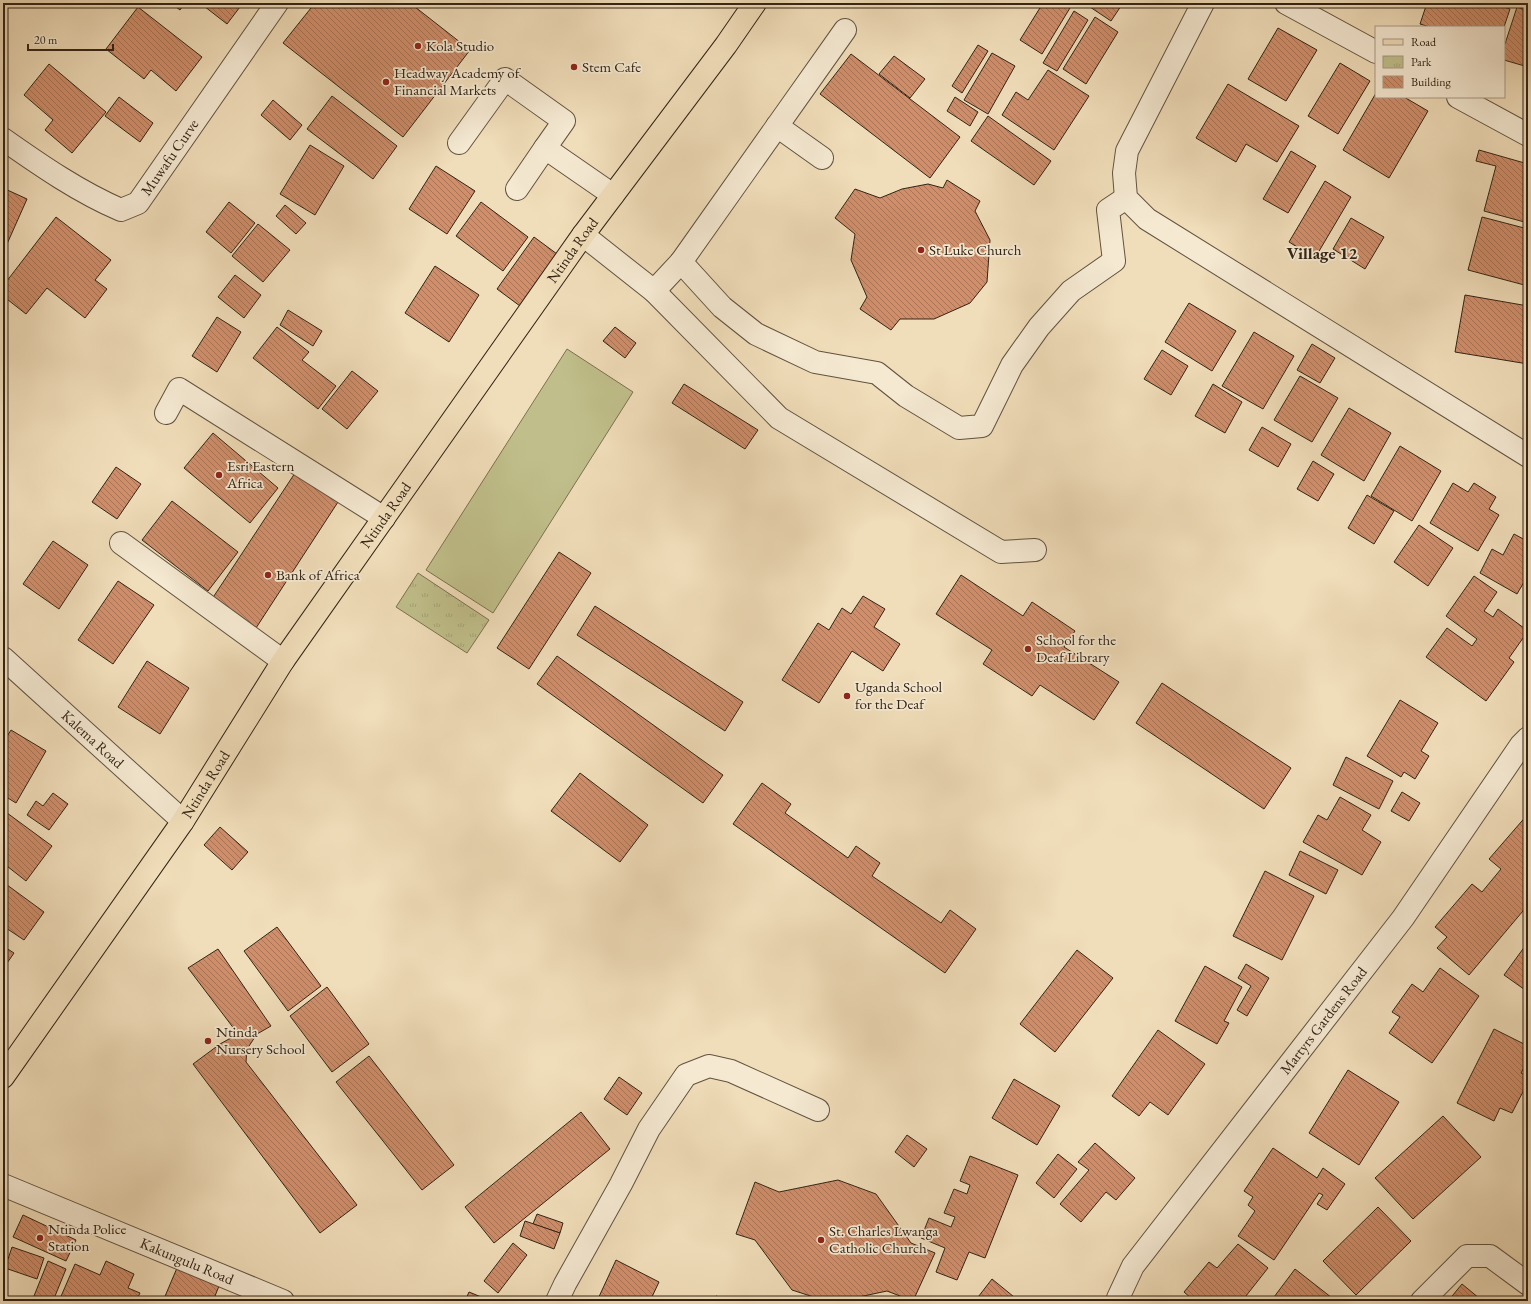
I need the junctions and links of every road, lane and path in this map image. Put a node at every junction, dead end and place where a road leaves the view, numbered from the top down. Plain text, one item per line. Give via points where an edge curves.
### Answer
1 (277, 3) edge
2 (755, 3) edge
3 (1203, 3) edge
4 (1286, 3) edge
5 (845, 30) dead end
6 (1375, 51) edge
7 (1460, 98) edge
8 (777, 126) junction
9 (1528, 135) edge
10 (3, 139) edge
11 (459, 143) dead end
12 (546, 148) junction
13 (822, 158) dead end
14 (517, 189) dead end
15 (613, 194) junction
16 (1126, 198) junction
17 (583, 235) junction
18 (681, 262) junction
19 (654, 291) junction
20 (166, 413) dead end
21 (1528, 456) edge
22 (384, 518) junction
23 (121, 543) dead end
24 (1035, 550) dead end
25 (3, 658) edge
26 (283, 662) junction
27 (1528, 738) edge
28 (183, 820) junction
29 (3, 1077) edge
30 (818, 1110) dead end
31 (3, 1185) edge
32 (1528, 1284) edge
33 (283, 1301) edge
34 (557, 1301) edge
35 (1118, 1301) edge
36 (1422, 1301) edge

1 - 10 street, Muwafu Curve via 138,203 121,210 104,203
2 - 15 main road, Ntinda Road
3 - 16 street via 1127,151 1124,173
4 - 6 street
5 - 8 street
7 - 9 street
8 - 13 street
8 - 18 street
11 - 12 street via 505,79 564,122
12 - 14 street
12 - 15 street
15 - 17 main road, Ntinda Road
16 - 18 street via 1108,210 1114,261 1071,290 1039,327 1012,365 982,426 960,428 906,396 876,373 815,362 756,334 722,307
16 - 21 street via 1147,219
17 - 19 street
17 - 22 main road, Ntinda Road
18 - 19 street
19 - 24 street via 779,418 1001,552
20 - 22 street via 179,388
22 - 26 main road, Ntinda Road
23 - 26 street
25 - 28 street, Kalema Road
26 - 28 main road, Ntinda Road
27 - 35 street, Martyrs Gardens Road via 1403,918 1133,1266
28 - 29 main road, Ntinda Road
30 - 34 street via 731,1071 709,1066 686,1075 649,1129
31 - 33 street, Kakungulu Road
32 - 36 street via 1490,1256 1467,1256

